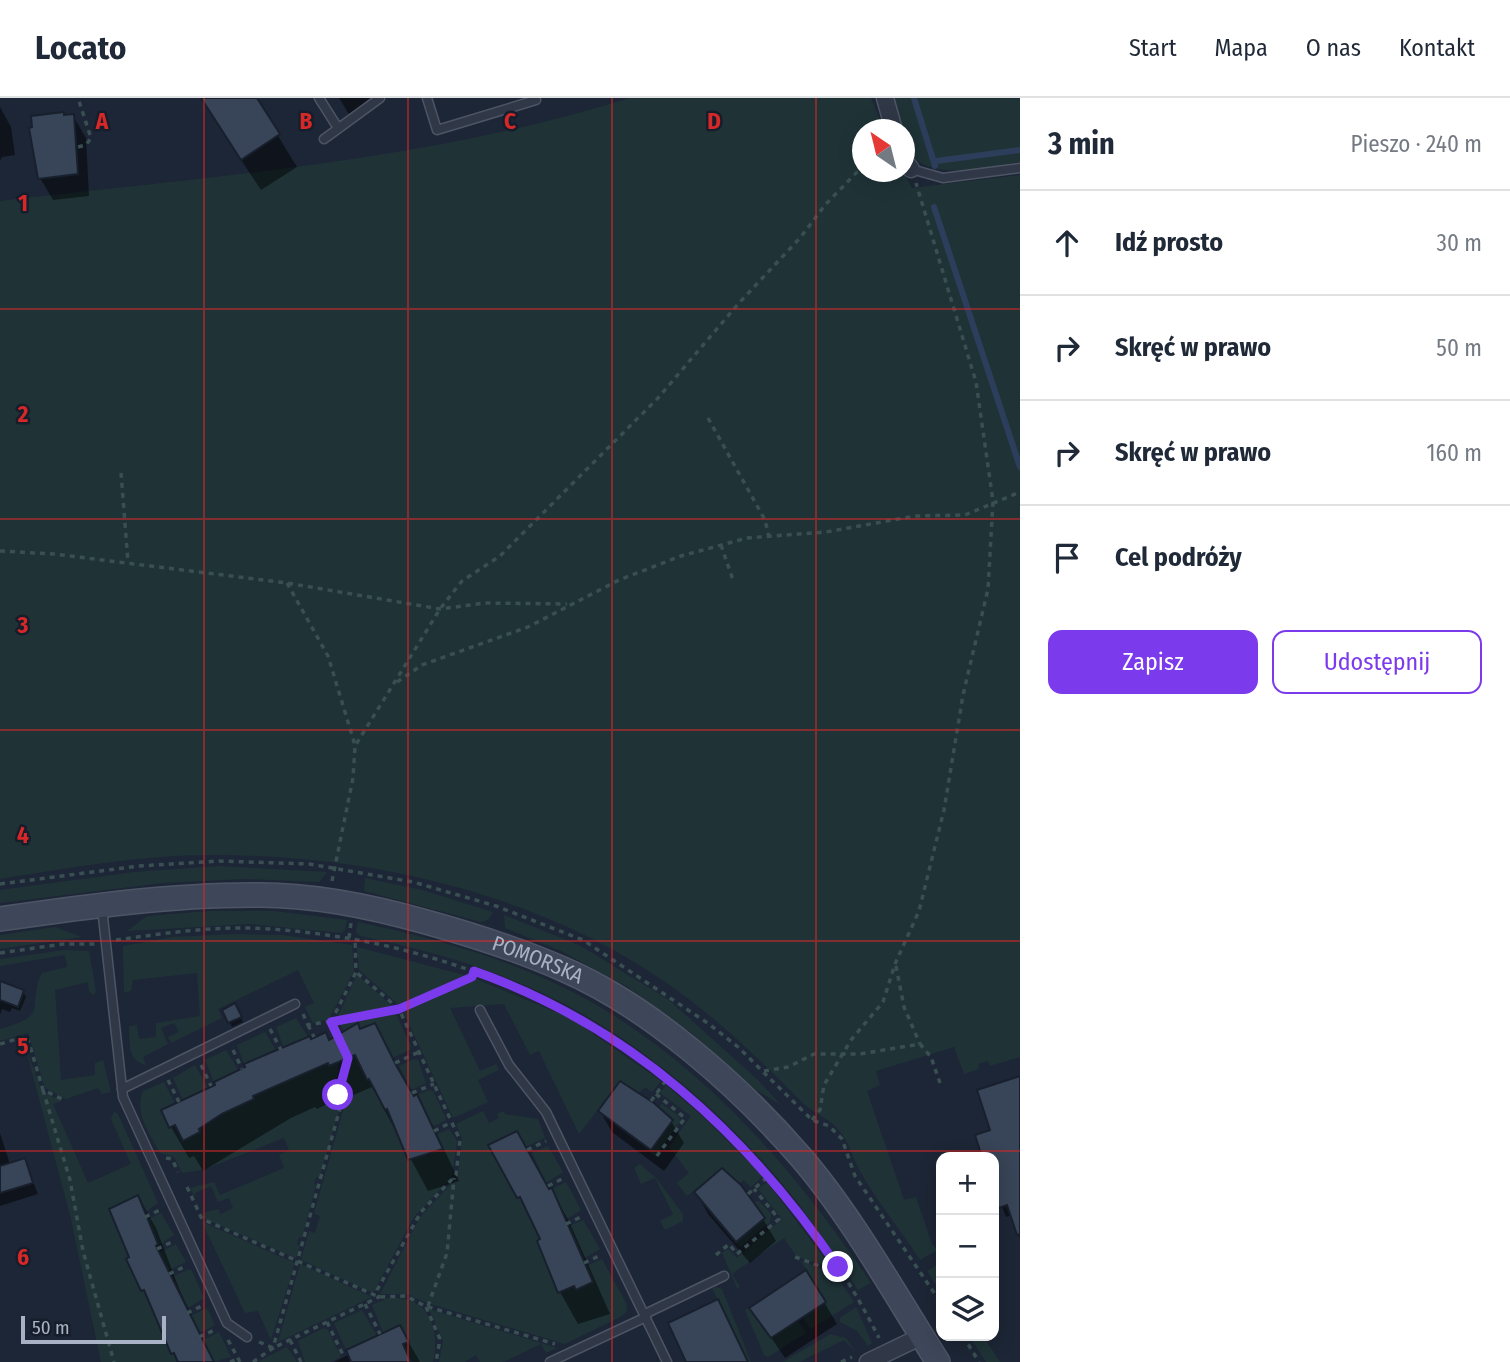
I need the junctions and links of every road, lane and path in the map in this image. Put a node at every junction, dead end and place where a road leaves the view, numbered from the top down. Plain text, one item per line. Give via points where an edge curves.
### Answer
1 (78, 98) edge
2 (319, 98) edge
3 (380, 98) edge
4 (427, 98) edge
5 (885, 98) edge
6 (536, 100) dead end
7 (891, 119) edge
8 (338, 128) junction
9 (324, 139) dead end
10 (78, 147) dead end
11 (915, 168) edge
12 (1020, 168) edge
13 (852, 178) edge
14 (913, 182) edge
15 (708, 418) dead end
16 (121, 473) dead end
17 (1020, 492) edge
18 (993, 501) junction
19 (769, 537) junction
20 (721, 545) junction
21 (0, 551) edge
22 (128, 563) junction
23 (733, 580) dead end
24 (287, 583) junction
25 (570, 604) junction
26 (440, 609) junction
27 (395, 683) junction
28 (355, 746) junction
29 (328, 900) junction
30 (101, 905) junction
31 (0, 919) edge
32 (355, 939) junction
33 (120, 940) dead end
34 (90, 945) dead end
35 (0, 953) edge
36 (895, 964) junction
37 (474, 971) junction
38 (356, 972) junction
39 (298, 1008) joint
40 (399, 1009) junction
41 (480, 1010) dead end
42 (280, 1022) dead end
43 (331, 1022) junction
44 (308, 1025) junction
45 (270, 1027) junction
46 (260, 1031) dead end
47 (314, 1037) dead end
48 (0, 1044) edge
49 (920, 1044) junction
50 (230, 1045) dead end
51 (281, 1050) dead end
52 (419, 1052) junction
53 (844, 1054) junction
54 (198, 1060) dead end
55 (395, 1063) dead end
56 (242, 1069) dead end
57 (763, 1071) dead end
58 (166, 1075) dead end
59 (667, 1079) junction
60 (940, 1083) dead end
61 (434, 1084) junction
62 (211, 1086) dead end
63 (122, 1089) junction
64 (43, 1090) junction
65 (412, 1093) dead end
66 (656, 1094) junction
67 (64, 1100) dead end
68 (651, 1101) dead end
69 (179, 1102) dead end
70 (452, 1122) junction
71 (434, 1131) dead end
72 (551, 1139) dead end
73 (527, 1150) dead end
74 (157, 1156) dead end
75 (656, 1157) dead end
76 (178, 1172) dead end
77 (770, 1175) junction
78 (569, 1176) dead end
79 (454, 1178) junction
80 (187, 1186) dead end
81 (548, 1186) dead end
82 (754, 1189) junction
83 (748, 1194) dead end
84 (164, 1209) dead end
85 (588, 1214) dead end
86 (145, 1217) dead end
87 (566, 1224) dead end
88 (179, 1239) dead end
89 (157, 1250) dead end
90 (607, 1253) dead end
91 (716, 1255) dead end
92 (796, 1257) dead end
93 (298, 1261) junction
94 (584, 1263) dead end
95 (914, 1263) junction
96 (191, 1264) dead end
97 (838, 1267) junction
98 (907, 1267) dead end
99 (169, 1274) dead end
100 (724, 1276) dead end
101 (866, 1293) dead end
102 (936, 1296) edge
103 (379, 1297) junction
104 (858, 1298) junction
105 (209, 1302) dead end
106 (365, 1304) junction
107 (426, 1306) junction
108 (187, 1313) dead end
109 (645, 1315) junction
110 (327, 1322) junction
111 (222, 1327) dead end
112 (380, 1334) dead end
113 (922, 1336) junction
114 (199, 1337) dead end
115 (247, 1337) joint
116 (290, 1340) junction
117 (966, 1341) edge
118 (881, 1342) dead end
119 (273, 1348) junction
120 (576, 1350) junction
121 (343, 1356) dead end
122 (237, 1359) dead end
123 (114, 1362) edge
124 (230, 1362) edge
125 (253, 1362) edge
126 (301, 1362) edge
127 (436, 1362) edge
128 (550, 1362) edge
129 (667, 1362) edge
130 (868, 1362) edge
131 (938, 1362) edge
132 (979, 1362) edge

1 - 10 path via 90,138
2 - 8 lane
3 - 8 lane
4 - 6 lane via 437,130
5 - 7 street
8 - 9 lane
11 - 12 lane via 943,178
13 - 26 path via 658,398 500,556 462,581
14 - 18 path via 976,382
15 - 19 path via 765,520
16 - 22 path
17 - 18 path
18 - 19 path via 965,515 915,516
18 - 36 path via 988,589 963,695 944,810 919,911
19 - 20 path
20 - 23 path
20 - 25 path via 668,560
21 - 22 path
22 - 24 path
24 - 26 path
24 - 28 path via 328,656
25 - 26 path via 485,603
25 - 27 path via 483,646 422,665
26 - 27 path
27 - 28 path
28 - 29 path via 353,778
29 - 30 main road, POMORSKA via 256,894
29 - 113 main road, POMORSKA via 478,936 567,971 641,1013 713,1072 800,1156
30 - 31 main road, POMORSKA
30 - 63 lane
32 - 33 path via 268,929 215,929
32 - 37 path
32 - 38 path
34 - 35 path
36 - 49 path via 904,1007
36 - 53 path via 883,1002
37 - 40 path via 472,977
37 - 59 path via 576,1015
38 - 40 path
38 - 43 path
39 - 44 path
39 - 63 lane
40 - 43 path
40 - 52 path
41 - 109 lane via 509,1065 546,1112
42 - 45 path
43 - 44 path
43 - 93 path via 348,1058 338,1095 341,1105
44 - 47 path
45 - 46 path
45 - 51 path
48 - 64 path via 27,1036
49 - 53 path
49 - 60 path via 931,1056
50 - 56 path
52 - 55 path
52 - 61 path
53 - 57 path via 814,1054 788,1067
53 - 95 path via 824,1085 820,1110 812,1120 829,1126 842,1139 855,1176
54 - 62 path
58 - 69 path
59 - 66 path
59 - 77 path
61 - 65 path
61 - 70 path
63 - 115 lane via 127,1110 228,1323
64 - 67 path
64 - 123 path
66 - 68 path
66 - 75 path via 685,1118
70 - 71 path
70 - 79 path via 460,1140
72 - 73 path
74 - 76 path via 173,1159
77 - 82 path
77 - 97 path
78 - 81 path
79 - 103 path via 411,1227 377,1290
79 - 107 path via 447,1253
80 - 93 path via 202,1219
82 - 83 path
82 - 91 path via 779,1219 737,1254 729,1244
84 - 86 path
85 - 87 path
88 - 89 path
90 - 94 path
92 - 97 path via 833,1271
93 - 103 path
93 - 119 path
95 - 98 path
95 - 102 path
96 - 99 path
97 - 104 path
100 - 109 lane
101 - 104 path
103 - 106 path
103 - 107 path via 406,1296
104 - 118 path
105 - 108 path
106 - 110 path
106 - 112 path
107 - 120 path
107 - 127 path via 440,1339
109 - 120 lane
109 - 129 lane
110 - 116 path
110 - 121 path
111 - 114 path
113 - 130 street
113 - 131 main road, POMORSKA
115 - 119 path
116 - 119 path
116 - 126 path
117 - 132 path
119 - 125 path
120 - 128 lane
122 - 124 path

